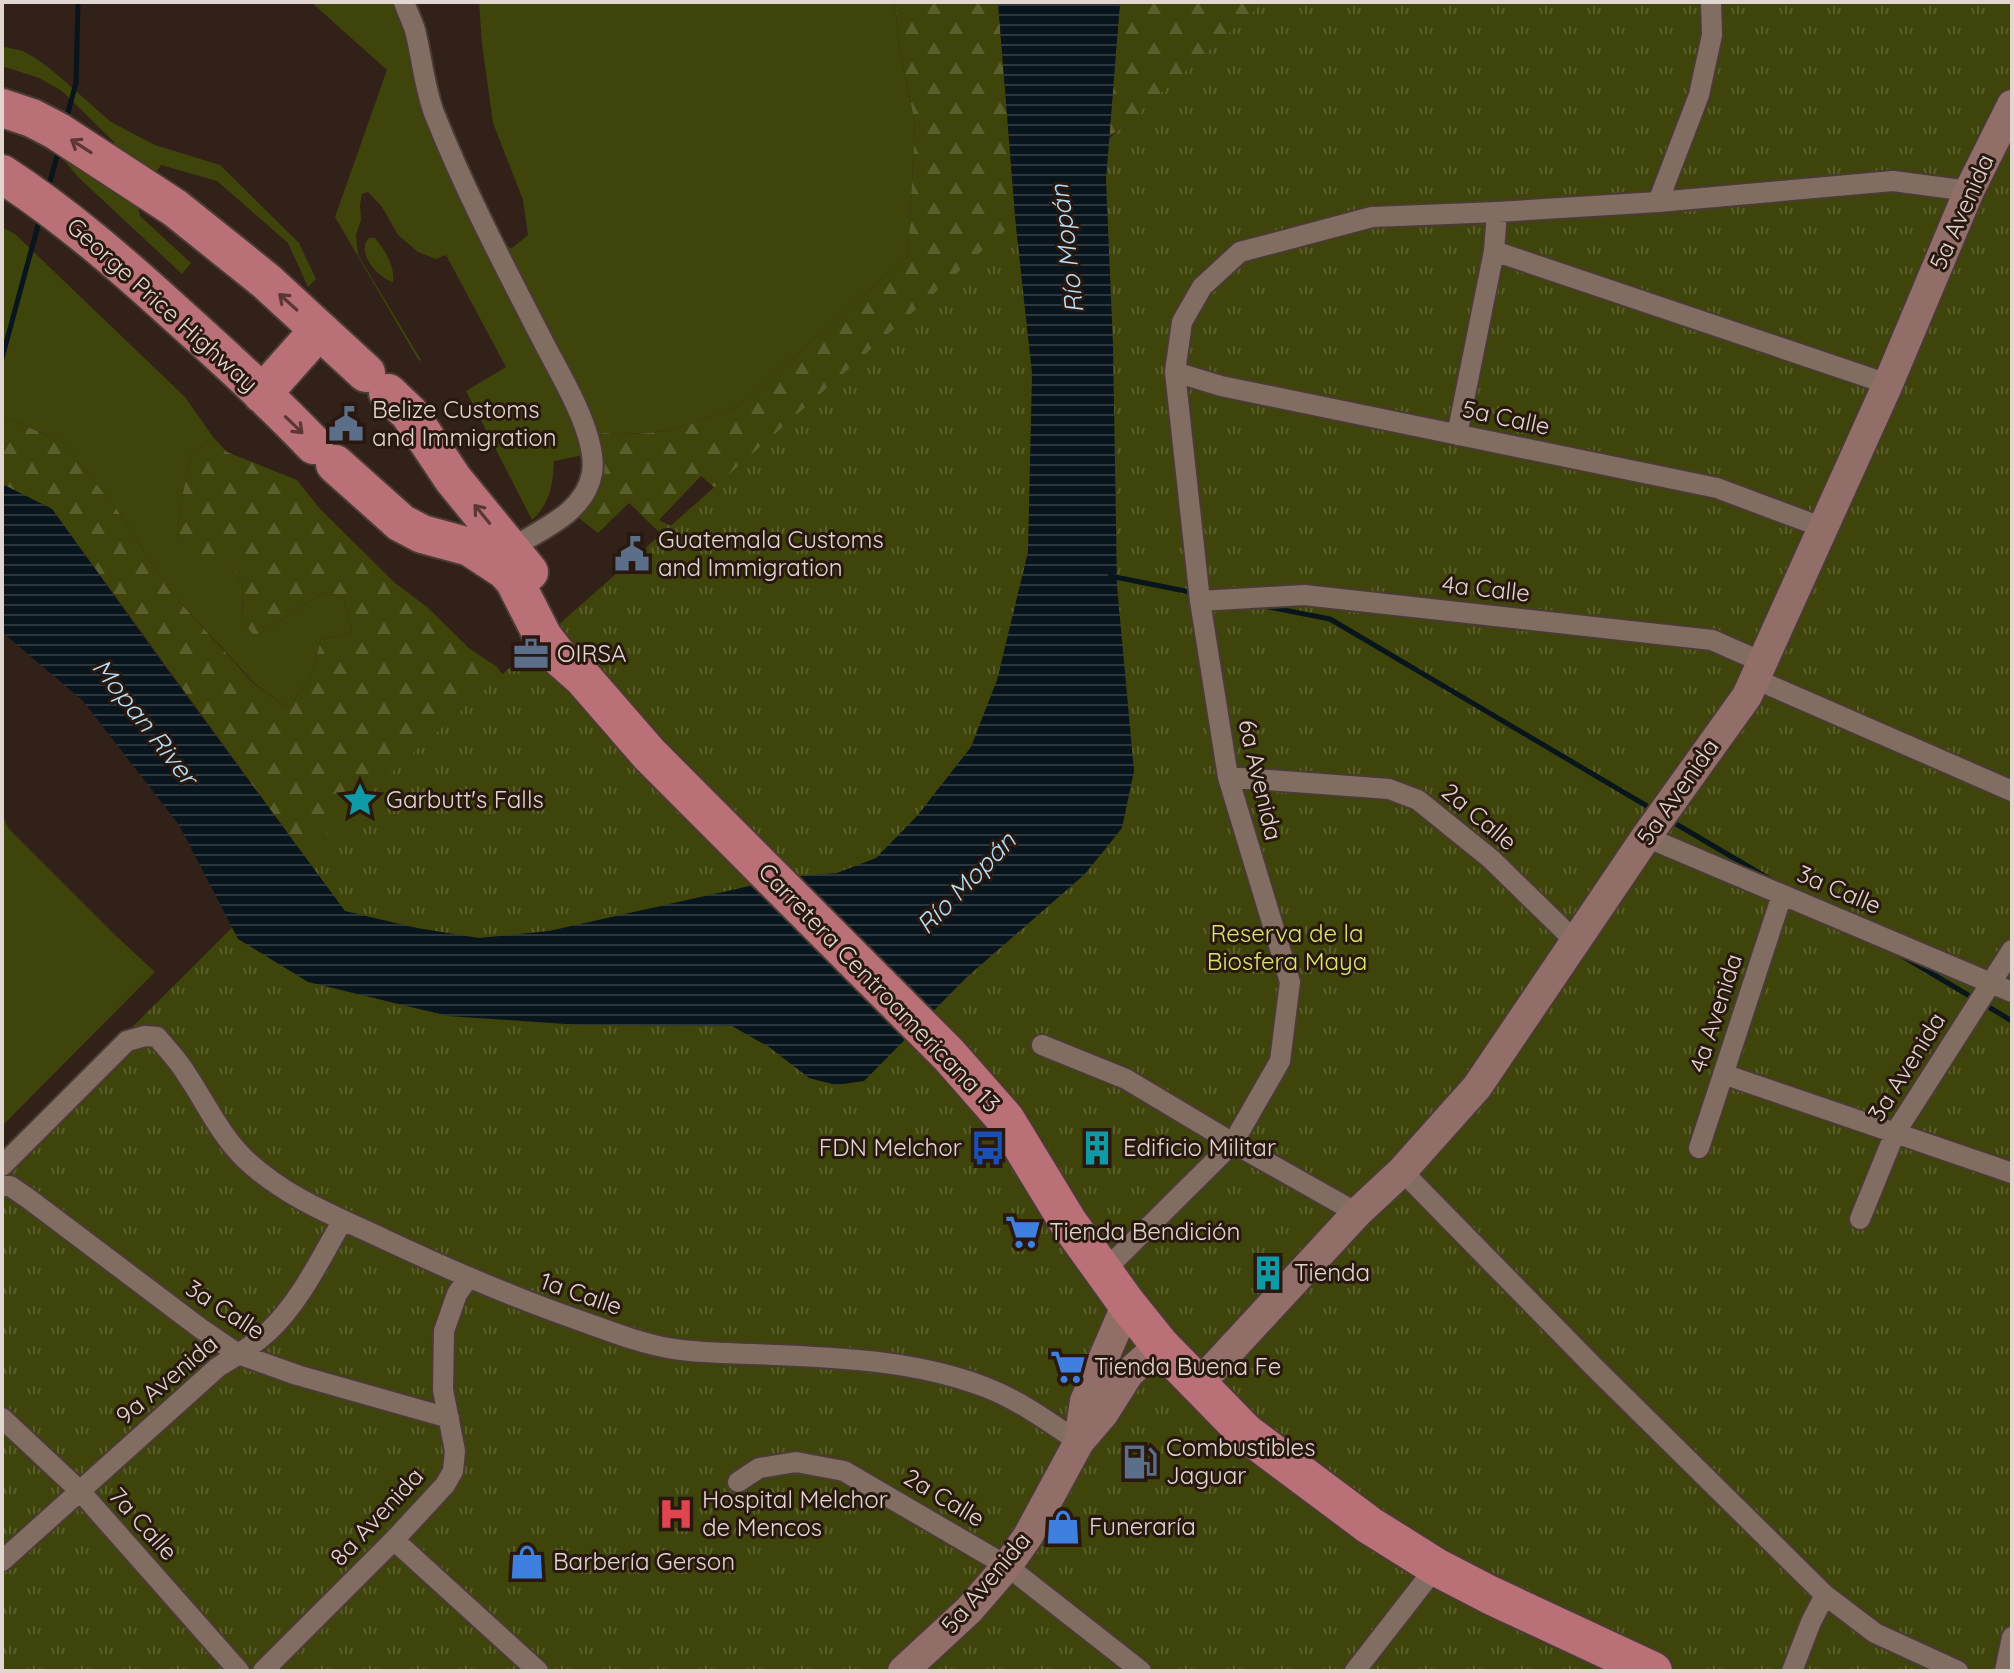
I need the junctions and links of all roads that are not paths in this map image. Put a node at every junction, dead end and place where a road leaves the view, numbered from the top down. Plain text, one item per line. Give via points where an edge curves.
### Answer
1 (404, 2) edge
2 (1711, 2) edge
3 (2012, 105) edge
4 (2, 108) edge
5 (2, 174) edge
6 (1969, 191) junction
7 (1658, 202) junction
8 (1497, 212) junction
9 (1494, 251) junction
10 (319, 330) junction
11 (1175, 372) junction
12 (1888, 384) junction
13 (262, 394) junction
14 (1457, 435) junction
15 (1824, 528) junction
16 (502, 555) junction
17 (1200, 601) junction
18 (550, 630) joint
19 (1758, 670) junction
20 (1228, 777) junction
21 (2012, 791) edge
22 (1646, 837) junction
23 (1782, 895) junction
24 (1575, 941) junction
25 (2012, 950) edge
26 (1990, 983) junction
27 (2012, 992) edge
28 (1042, 1045) dead end
29 (1723, 1074) junction
30 (1895, 1133) junction
31 (1233, 1143) junction
32 (1699, 1148) dead end
33 (2, 1166) edge
34 (1402, 1171) junction
35 (2012, 1173) edge
36 (2, 1186) edge
37 (1357, 1213) junction
38 (1860, 1219) dead end
39 (343, 1220) junction
40 (1103, 1272) junction
41 (468, 1278) junction
42 (1127, 1304) junction
43 (1160, 1345) junction
44 (238, 1354) junction
45 (1198, 1385) junction
46 (2, 1418) edge
47 (449, 1418) junction
48 (1079, 1442) junction
49 (738, 1482) dead end
50 (80, 1491) junction
51 (394, 1540) junction
52 (2, 1561) edge
53 (1007, 1566) junction
54 (1436, 1567) junction
55 (1825, 1595) junction
56 (2012, 1637) edge
57 (1118, 1664) edge
58 (239, 1671) edge
59 (263, 1671) edge
60 (538, 1671) edge
61 (903, 1671) edge
62 (1141, 1671) edge
63 (1355, 1671) edge
64 (1653, 1671) edge
65 (1792, 1671) edge
66 (1958, 1671) edge
67 (2005, 1671) edge

1 - 16 street via 450,151 565,383 592,451 592,473 582,499
2 - 7 street via 1712,35 1699,95
3 - 6 street, 5a Avenida
10 -> 4 highway, George Price Highway via 175,208 57,131
5 - 13 highway, George Price Highway via 111,255
6 - 7 street via 1893,181
6 - 12 street, 5a Avenida
7 - 8 street
8 - 9 street
8 - 11 street, 6a Avenida via 1372,217 1240,252 1202,287 1182,322
9 - 12 street
9 - 14 street
10 - 13 highway
16 -> 10 highway, George Price Highway via 409,413
11 - 14 street, 5a Calle
11 - 17 street, 6a Avenida
12 - 15 street, 5a Avenida
13 -> 16 highway, George Price Highway via 401,523 422,534
14 - 15 street, 5a Calle via 1717,488
15 - 19 street, 5a Avenida
16 - 18 highway, George Price Highway via 505,570
17 - 19 street, 4a Calle via 1320,596 1712,640
17 - 20 street, 6a Avenida
18 - 40 highway, Carretera Centroamericana 13 via 557,655 649,754 949,1055 1006,1120
19 - 21 street, 4a Calle
19 - 22 street, 5a Avenida via 1747,696
20 - 24 street, 2a Calle via 1389,789 1418,800 1491,859
20 - 31 street, 6a Avenida via 1290,982 1280,1061
22 - 23 street, 3a Calle
22 - 24 street, 5a Avenida
23 - 26 street, 3a Calle
23 - 29 street, 4a Avenida
24 - 34 street, 5a Avenida via 1477,1087
25 - 26 street, 3a Avenida
26 - 27 street, 3a Calle
26 - 30 street, 3a Avenida
28 - 31 street via 1126,1079
29 - 30 street
29 - 32 street, 4a Avenida
30 - 35 street
30 - 38 street, 3a Avenida
31 - 37 street
31 - 40 street, 6a Avenida
33 - 39 street, 1a Calle via 127,1041 157,1037 244,1158 299,1199
34 - 37 street, 5a Avenida
34 - 55 street
36 - 44 street, 3a Calle via 29,1199
37 - 45 street, 5a Avenida
39 - 41 street, 1a Calle
39 - 44 street, 9a Avenida via 287,1310
40 - 42 highway, Carretera Centroamericana 13
41 - 47 street, 8a Avenida via 444,1331 443,1390
41 - 48 street, 1a Calle via 673,1349 859,1360 956,1377 1018,1402
42 - 43 highway, Carretera Centroamericana 13
42 - 48 street, 5a Avenida via 1085,1401
43 - 45 highway, Carretera Centroamericana 13
43 - 48 street, 5a Avenida via 1129,1373
44 - 47 street, 3a Calle
44 - 50 street, 9a Avenida
45 - 54 highway, Carretera Centroamericana 13 via 1246,1433 1369,1525
46 - 50 street, 7a Calle
47 - 51 street, 8a Avenida via 453,1471
48 - 53 street, 5a Avenida
49 - 53 street, 2a Calle via 759,1468 796,1462 844,1471
50 - 52 street, 9a Avenida
50 - 58 street, 7a Calle
51 - 59 street, 8a Avenida
51 - 60 street
53 - 57 street, 2a Calle
53 - 61 street, 5a Avenida
54 - 63 street
54 - 64 highway, Carretera Centroamericana 13
55 - 65 street
55 - 66 street via 1875,1633
56 - 67 street
57 - 62 street, 2a Calle

